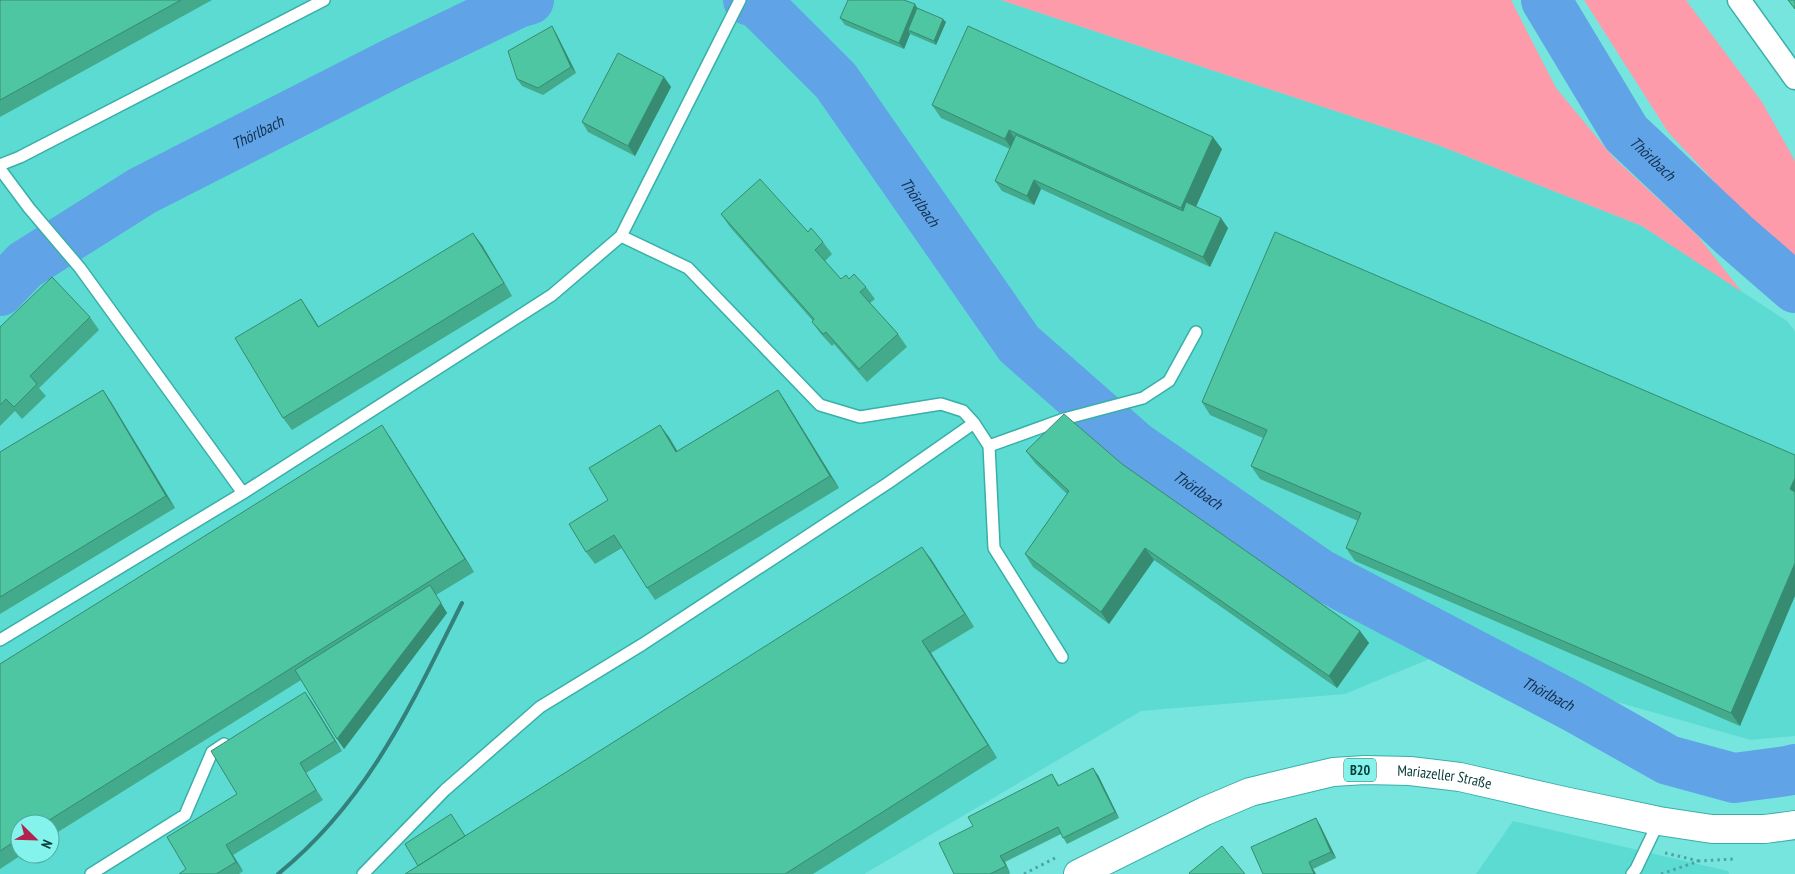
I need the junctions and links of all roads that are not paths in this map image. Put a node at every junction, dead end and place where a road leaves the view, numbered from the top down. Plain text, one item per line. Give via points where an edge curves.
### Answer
1 (324, 0) edge
2 (740, 0) edge
3 (1739, 0) edge
4 (1795, 78) edge
5 (0, 165) edge
6 (0, 169) edge
7 (620, 236) junction
8 (1196, 332) dead end
9 (974, 423) junction
10 (989, 446) junction
11 (243, 493) junction
12 (0, 640) edge
13 (1062, 657) dead end
14 (237, 737) edge
15 (1659, 821) junction
16 (1795, 825) edge
17 (92, 874) edge
18 (363, 874) edge
19 (1078, 874) edge
20 (1632, 874) edge

1 - 5 lane via 20,158
2 - 7 lane
3 - 4 street
6 - 11 lane via 80,268
7 - 9 lane via 688,268 820,405 860,417 941,404 963,411
7 - 11 lane via 552,295
8 - 10 lane via 1169,381 1143,398 1064,419
9 - 10 lane
9 - 18 lane via 888,483 540,707 445,790
10 - 13 lane via 994,548
11 - 12 lane
14 - 17 lane via 212,752 185,815
15 - 16 main road, Mariazeller Straße / B20 via 1712,829 1765,829
15 - 19 main road, Mariazeller Straße / B20 via 1460,776 1365,770 1333,772 1250,792
15 - 20 lane

